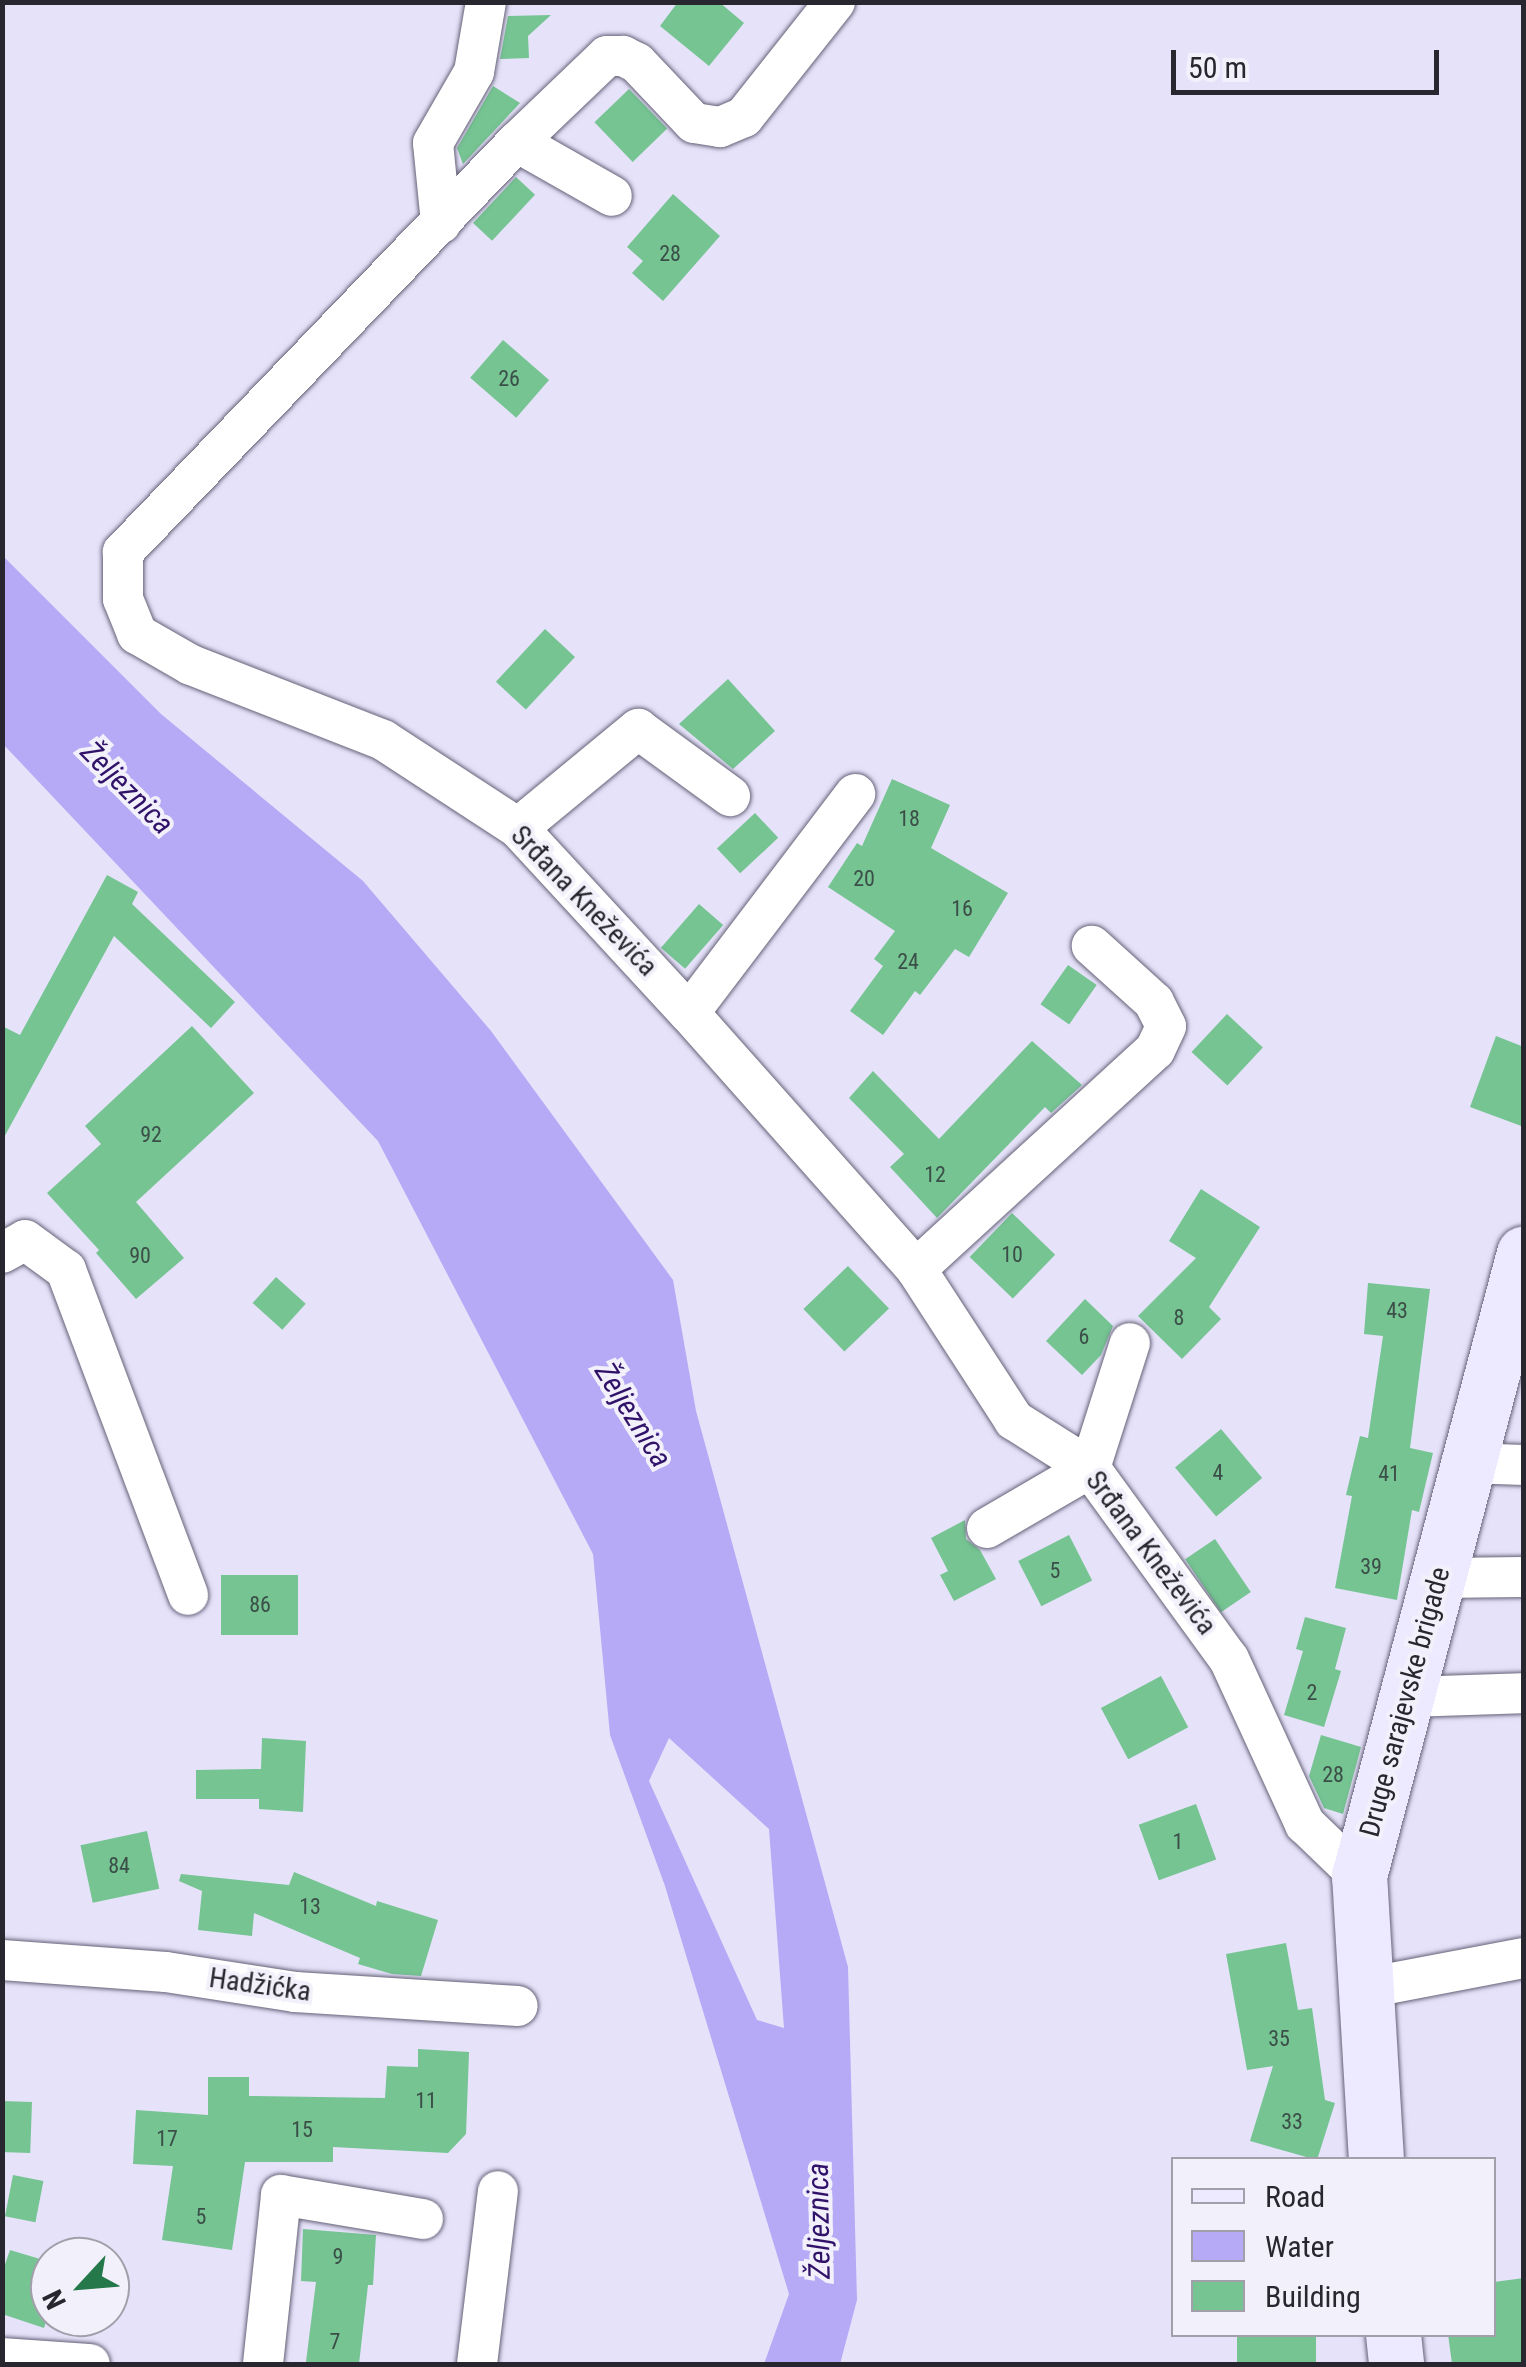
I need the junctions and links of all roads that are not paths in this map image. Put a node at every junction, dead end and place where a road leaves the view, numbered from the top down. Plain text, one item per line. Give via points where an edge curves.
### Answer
1 (486, 2) edge
2 (835, 2) edge
3 (518, 142) junction
4 (612, 196) dead end
5 (442, 223) junction
6 (855, 794) dead end
7 (730, 796) dead end
8 (518, 828) junction
9 (1092, 946) dead end
10 (690, 1013) junction
11 (2, 1253) edge
12 (1524, 1253) edge
13 (916, 1269) junction
14 (1130, 1343) dead end
15 (1468, 1464) junction
16 (1524, 1466) edge
17 (1090, 1468) junction
18 (987, 1528) dead end
19 (1524, 1577) edge
20 (1438, 1578) junction
21 (188, 1596) dead end
22 (1524, 1693) edge
23 (1406, 1698) junction
24 (1359, 1876) junction
25 (1524, 1958) edge
26 (2, 1960) edge
27 (1366, 1988) junction
28 (518, 2006) dead end
29 (1376, 2157) edge
30 (498, 2191) dead end
31 (423, 2219) dead end
32 (1393, 2337) edge
33 (2, 2358) edge
34 (90, 2364) edge
35 (263, 2364) edge
36 (477, 2364) edge
37 (1396, 2364) edge

1 - 5 street via 474,72 433,143
2 - 3 street, Srđana Kneževića via 744,117 720,127 694,123 637,63 607,56
3 - 4 street
3 - 5 street, Srđana Kneževića
5 - 8 street, Srđana Kneževića via 123,552 123,599 137,634 191,664 384,740
6 - 10 street
7 - 8 street via 638,729
8 - 10 street, Srđana Kneževića
9 - 13 street via 1154,1002 1166,1026 1155,1050
10 - 13 street, Srđana Kneževića
11 - 21 street via 25,1240 66,1270
12 - 15 main road, Druge sarajevske brigade
13 - 17 street, Srđana Kneževića via 1014,1420
14 - 17 street
15 - 16 street
15 - 20 main road, Druge sarajevske brigade
17 - 18 street
17 - 24 street, Srđana Kneževića via 1229,1659 1305,1824
19 - 20 street
20 - 23 main road, Druge sarajevske brigade
22 - 23 street
23 - 24 main road, Druge sarajevske brigade
24 - 27 main road, Druge sarajevske brigade
25 - 27 street
26 - 28 street, Hadžićka via 166,1972 295,1992
27 - 29 main road, Druge sarajevske brigade
30 - 36 street
31 - 35 street via 281,2195
32 - 37 main road
33 - 34 street

